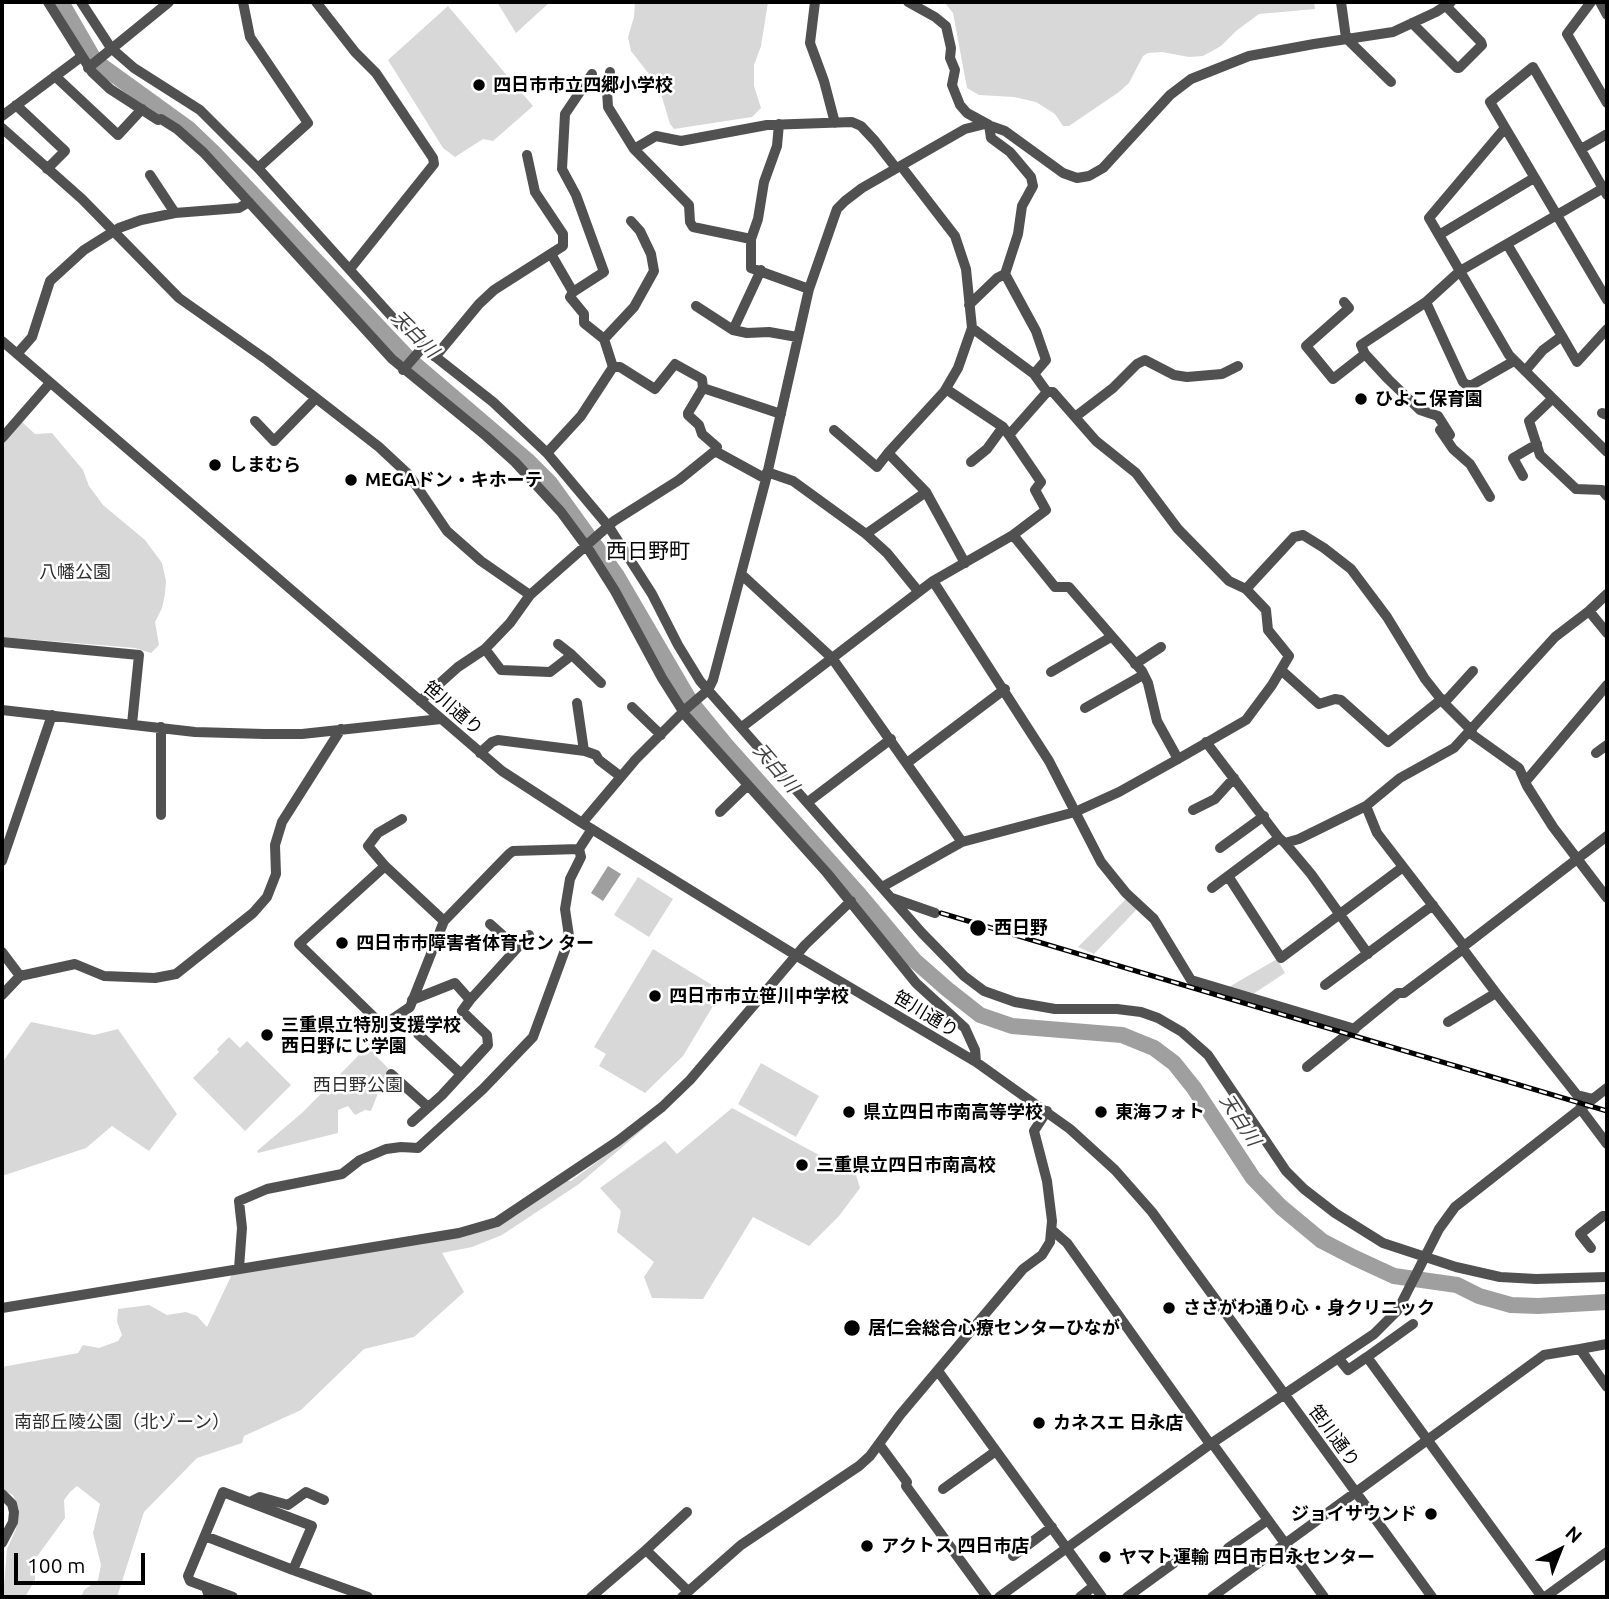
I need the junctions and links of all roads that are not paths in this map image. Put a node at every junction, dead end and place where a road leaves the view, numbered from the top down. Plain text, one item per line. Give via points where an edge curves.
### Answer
1 (48, 2) edge
2 (169, 2) edge
3 (243, 2) edge
4 (316, 2) edge
5 (815, 2) edge
6 (908, 2) edge
7 (1341, 2) edge
8 (1591, 2) edge
9 (1600, 2) edge
10 (86, 3) edge
11 (1448, 3) edge
12 (1607, 15) edge
13 (1412, 23) junction
14 (1346, 38) junction
15 (109, 49) junction
16 (81, 57) junction
17 (90, 67) junction
18 (610, 72) dead end
19 (593, 74) dead end
20 (55, 75) junction
21 (1391, 82) dead end
22 (1607, 103) edge
23 (16, 105) junction
24 (142, 109) junction
25 (2, 116) edge
26 (835, 123) junction
27 (779, 124) junction
28 (989, 125) junction
29 (2, 128) edge
30 (1505, 128) junction
31 (1607, 134) edge
32 (634, 149) junction
33 (1581, 149) junction
34 (527, 155) dead end
35 (898, 167) junction
36 (258, 168) junction
37 (47, 170) junction
38 (150, 175) dead end
39 (1534, 178) junction
40 (1606, 190) edge
41 (249, 202) junction
42 (175, 213) junction
43 (1556, 215) junction
44 (631, 221) dead end
45 (113, 231) junction
46 (1439, 235) junction
47 (751, 239) junction
48 (1507, 244) junction
49 (551, 254) junction
50 (350, 269) junction
51 (761, 270) junction
52 (1460, 271) junction
53 (1005, 274) junction
54 (808, 289) junction
55 (573, 292) junction
56 (1607, 300) edge
57 (1343, 302) dead end
58 (1426, 302) junction
59 (969, 304) junction
60 (696, 306) dead end
61 (972, 328) junction
62 (1607, 329) edge
63 (733, 330) junction
64 (1562, 336) junction
65 (797, 337) junction
66 (604, 339) junction
67 (2, 341) edge
68 (422, 349) junction
69 (17, 354) junction
70 (1365, 354) junction
71 (435, 357) junction
72 (1514, 361) junction
73 (1238, 366) dead end
74 (613, 367) junction
75 (404, 369) junction
76 (1525, 371) junction
77 (1034, 374) junction
78 (50, 383) junction
79 (703, 388) junction
80 (946, 388) junction
81 (1047, 391) junction
82 (316, 398) junction
83 (1552, 399) junction
84 (781, 414) junction
85 (1432, 414) junction
86 (1075, 416) junction
87 (255, 421) dead end
88 (834, 430) dead end
89 (1006, 431) junction
90 (1450, 435) dead end
91 (2, 438) edge
92 (1537, 444) junction
93 (715, 451) junction
94 (1607, 452) edge
95 (547, 453) junction
96 (888, 453) junction
97 (971, 462) dead end
98 (766, 476) junction
99 (1523, 476) dead end
100 (926, 492) junction
101 (1607, 496) edge
102 (1490, 497) dead end
103 (608, 529) junction
104 (866, 534) junction
105 (1013, 536) junction
106 (587, 546) junction
107 (965, 562) junction
108 (741, 574) junction
109 (933, 581) junction
110 (1246, 589) junction
111 (918, 591) junction
112 (1607, 594) edge
113 (530, 595) junction
114 (1589, 611) junction
115 (1607, 633) edge
116 (1111, 637) junction
117 (2, 642) edge
118 (558, 644) dead end
119 (1161, 647) dead end
120 (485, 649) junction
121 (572, 655) junction
122 (832, 658) junction
123 (1135, 664) junction
124 (1281, 670) junction
125 (1473, 671) dead end
126 (1051, 672) dead end
127 (1143, 675) junction
128 (601, 683) dead end
129 (1607, 685) edge
130 (1005, 689) junction
131 (708, 690) junction
132 (420, 701) junction
133 (1443, 701) junction
134 (577, 703) dead end
135 (632, 707) dead end
136 (1085, 708) dead end
137 (2, 710) edge
138 (685, 710) junction
139 (52, 715) junction
140 (441, 719) junction
141 (132, 724) junction
142 (161, 727) junction
143 (742, 727) junction
144 (341, 729) junction
145 (1471, 732) junction
146 (661, 734) junction
147 (891, 739) junction
148 (1206, 742) junction
149 (1607, 745) edge
150 (584, 751) junction
151 (480, 753) junction
152 (1596, 753) dead end
153 (1178, 759) junction
154 (908, 763) junction
155 (620, 776) junction
156 (1234, 778) junction
157 (1526, 781) junction
158 (748, 785) junction
159 (808, 802) junction
160 (1366, 806) junction
161 (1193, 810) dead end
162 (720, 812) dead end
163 (1075, 812) junction
164 (161, 815) dead end
165 (1264, 816) junction
166 (402, 819) dead end
167 (582, 823) junction
168 (592, 829) junction
169 (1607, 836) edge
170 (1282, 840) junction
171 (962, 842) junction
172 (1220, 848) dead end
173 (579, 849) junction
174 (1576, 859) junction
175 (2, 861) edge
176 (385, 866) junction
177 (1403, 867) junction
178 (1228, 876) junction
179 (882, 887) junction
180 (1212, 888) dead end
181 (891, 898) junction
182 (1607, 898) edge
183 (851, 901) junction
184 (1433, 905) junction
185 (936, 912) dead end
186 (1340, 915) junction
187 (444, 921) junction
188 (490, 924) dead end
189 (529, 935) dead end
190 (1463, 947) junction
191 (517, 948) junction
192 (2, 953) edge
193 (1368, 954) junction
194 (797, 956) junction
195 (20, 976) junction
196 (1325, 985) dead end
197 (1496, 993) junction
198 (2, 995) edge
199 (412, 1000) junction
200 (470, 1000) junction
201 (1448, 1023) dead end
202 (1355, 1028) junction
203 (418, 1034) dead end
204 (976, 1062) junction
205 (1307, 1066) dead end
206 (391, 1073) dead end
207 (461, 1074) junction
208 (1607, 1088) edge
209 (1593, 1099) junction
210 (428, 1107) junction
211 (1580, 1108) junction
212 (1047, 1111) junction
213 (412, 1122) dead end
214 (1607, 1144) edge
215 (1607, 1216) edge
216 (1052, 1230) junction
217 (1591, 1248) dead end
218 (1426, 1257) junction
219 (239, 1268) junction
220 (1607, 1278) edge
221 (2, 1308) edge
222 (1413, 1324) dead end
223 (1607, 1344) edge
224 (1580, 1349) junction
225 (1367, 1357) junction
226 (1339, 1359) junction
227 (937, 1371) junction
228 (1607, 1387) edge
229 (1284, 1395) junction
230 (1428, 1440) junction
231 (879, 1444) junction
232 (1211, 1444) junction
233 (996, 1451) junction
234 (943, 1489) dead end
235 (1356, 1493) junction
236 (2, 1494) edge
237 (324, 1500) dead end
238 (250, 1502) junction
239 (687, 1513) dead end
240 (1268, 1520) junction
241 (1052, 1527) junction
242 (205, 1536) junction
243 (2, 1543) edge
244 (1285, 1544) junction
245 (1068, 1548) junction
246 (1228, 1548) dead end
247 (646, 1550) junction
248 (1607, 1552) edge
249 (1013, 1556) dead end
250 (1174, 1563) dead end
251 (293, 1570) junction
252 (1094, 1586) junction
253 (208, 1592) edge
254 (341, 1593) edge
255 (685, 1594) edge
256 (233, 1597) edge
257 (368, 1597) edge
258 (591, 1597) edge
259 (987, 1597) edge
260 (999, 1597) edge
261 (1080, 1597) edge
262 (1102, 1597) edge
263 (1127, 1597) edge
264 (1212, 1597) edge
265 (1324, 1597) edge
266 (1432, 1597) edge
267 (1544, 1597) edge

1 - 16 street
2 - 15 street
3 - 36 street via 250,37 308,123
4 - 50 street via 376,73 434,164
5 - 26 street via 810,43
6 - 28 street via 946,26 955,70 954,93 967,113
7 - 14 street
8 - 22 street via 1567,34
9 - 12 street
10 - 15 street
11 - 13 street
11 - 13 street via 1482,45 1460,68
13 - 14 street via 1393,32
14 - 21 street
14 - 28 street via 1249,57 1191,79 1089,176 1063,173 1005,131
15 - 17 street
15 - 36 street via 200,110
16 - 17 street
16 - 20 street
17 - 24 street via 110,89
18 - 32 street via 608,107
19 - 55 street via 565,114 562,169 604,272
20 - 23 street
20 - 24 street via 118,135
23 - 25 street
23 - 37 street via 65,151
24 - 41 street via 184,135
26 - 27 street
26 - 35 street via 861,126
27 - 32 street via 681,141 656,136
27 - 47 street
28 - 35 street via 965,129
28 - 53 street via 991,138 1010,152 1033,186 1022,206
29 - 37 street
30 - 33 street via 1490,102 1533,68
30 - 39 street
30 - 46 street via 1429,218
31 - 33 street
32 - 47 street via 689,205 693,227
33 - 40 street
34 - 49 street via 535,192 563,234 563,246
35 - 54 street via 837,209
35 - 59 street via 955,236
36 - 50 street
37 - 45 street
38 - 42 street
39 - 43 street
39 - 46 street
40 - 43 street
41 - 42 street via 239,208
41 - 75 street
42 - 45 street
43 - 48 street
43 - 56 street
44 - 66 street via 652,254 654,271 634,307
45 - 69 street via 50,281 32,337
45 - 82 street via 179,298
46 - 52 street
47 - 51 street via 751,268
48 - 52 street
48 - 64 street
49 - 55 street
49 - 71 street via 494,290
50 - 68 street
51 - 54 street
51 - 63 street
52 - 58 street
52 - 72 street
53 - 59 street
53 - 77 street via 1037,331 1046,359
54 - 65 street
55 - 66 street via 570,297 584,314 584,323
57 - 70 street via 1349,308 1306,346 1333,379
58 - 70 street via 1361,345
58 - 72 street via 1467,385
59 - 61 street
60 - 63 street
61 - 77 street
61 - 80 street
62 - 64 street via 1577,362
63 - 65 street
64 - 76 street
65 - 84 street
66 - 74 street
67 - 69 street, 笹川通り
68 - 71 street
68 - 75 street
69 - 78 street, 笹川通り
70 - 85 street via 1420,410
71 - 95 street via 493,402
72 - 76 street
73 - 86 street via 1222,374 1187,377 1145,359
74 - 79 street via 655,389 675,364 702,379
74 - 95 street via 581,416
75 - 106 street via 515,463
76 - 83 street
77 - 81 street
78 - 91 street
78 - 132 street, 笹川通り
79 - 84 street
79 - 93 street via 688,413 717,447
80 - 89 street
80 - 96 street
81 - 86 street
81 - 89 street
82 - 87 street via 274,441
82 - 113 street via 409,475 447,531
83 - 92 street via 1529,421
83 - 94 street
84 - 98 street
85 - 90 street via 1441,419
85 - 102 street via 1443,438 1470,464
86 - 110 street via 1096,441 1136,473 1178,529 1229,581
88 - 96 street via 877,467
89 - 97 street
89 - 105 street via 1041,482 1035,490 1046,510
92 - 99 street via 1513,458
92 - 101 street via 1540,455 1576,489 1602,490
93 - 98 street
93 - 103 street
95 - 103 street
96 - 100 street
98 - 104 street via 793,481
98 - 108 street
100 - 104 street
100 - 107 street
103 - 106 street
103 - 131 street via 652,594 692,671
104 - 111 street
105 - 107 street
105 - 116 street via 1055,587 1069,587
106 - 113 street
106 - 138 street
107 - 109 street
108 - 122 street
108 - 131 street
109 - 111 street
109 - 130 street
110 - 124 street via 1266,610 1268,630 1289,656
110 - 133 street via 1294,532 1303,535 1350,569
111 - 122 street
112 - 114 street
113 - 120 street
114 - 115 street
114 - 145 street via 1555,637
116 - 123 street
116 - 126 street
117 - 141 street via 139,655
118 - 121 street
119 - 123 street
120 - 121 street via 501,670 550,672
120 - 132 street
121 - 128 street
122 - 143 street
122 - 147 street
123 - 127 street
124 - 133 street via 1319,704 1341,700 1388,743
124 - 148 street via 1246,720
125 - 133 street
127 - 136 street
127 - 153 street via 1157,721
129 - 157 street
130 - 154 street
130 - 163 street
131 - 138 street
131 - 143 street
132 - 140 street, 笹川通り
133 - 145 street
134 - 150 street
135 - 146 street
137 - 139 street
138 - 146 street
138 - 158 street
139 - 141 street
139 - 175 street
140 - 144 street
140 - 151 street, 笹川通り
141 - 142 street
142 - 144 street via 264,734
142 - 164 street
143 - 159 street
144 - 195 street via 282,822 267,897 176,974 155,978 104,975 75,964
145 - 157 street via 1519,768
145 - 160 street via 1446,754 1400,778
146 - 155 street
147 - 154 street
147 - 159 street
148 - 153 street
148 - 156 street
149 - 152 street
150 - 151 street via 498,740
150 - 155 street via 596,755
151 - 167 street, 笹川通り
153 - 163 street
154 - 171 street
155 - 167 street
156 - 161 street via 1215,799
156 - 165 street
157 - 174 street
158 - 162 street
158 - 183 street
159 - 179 street
160 - 170 street via 1299,839
160 - 177 street via 1377,833
163 - 171 street
163 - 202 street via 1101,862 1154,919 1191,980
165 - 170 street
165 - 172 street
166 - 176 street via 378,832 368,846
167 - 168 street, 笹川通り
168 - 173 street
168 - 194 street, 笹川通り
169 - 174 street
170 - 178 street
170 - 186 street
171 - 179 street
173 - 187 street via 513,851
173 - 219 street via 582,857 570,878 565,909 569,936 533,1037 418,1149 386,1149 342,1174 267,1189 239,1200 243,1228
174 - 182 street
174 - 190 street
176 - 187 street
176 - 199 street via 299,943 378,1021 388,1022 410,1007
177 - 184 street
177 - 186 street
178 - 180 street
178 - 186 street via 1281,958
179 - 181 street
181 - 185 street
181 - 218 street via 964,976 984,991 1055,1009 1141,1012 1182,1032 1208,1055 1286,1171 1304,1189 1383,1243
183 - 194 street
183 - 204 street via 916,982 965,1028
184 - 190 street
184 - 193 street
186 - 193 street
187 - 199 street
188 - 191 street
189 - 191 street
190 - 197 street
190 - 202 street
191 - 200 street
192 - 195 street
193 - 196 street
194 - 204 street, 笹川通り
194 - 219 street via 662,1107 497,1222 459,1233
195 - 198 street
197 - 201 street
197 - 209 street via 1577,1095
199 - 200 street via 455,983
200 - 207 street via 462,1012 487,1035 488,1045
202 - 205 street
203 - 207 street
204 - 212 street, 笹川通り
206 - 210 street
207 - 210 street
208 - 209 street
209 - 211 street
210 - 213 street
211 - 214 street
211 - 218 street via 1455,1207
212 - 216 street via 1034,1136
212 - 229 street, 笹川通り via 1115,1170 1152,1212
215 - 217 street via 1580,1234
216 - 227 street via 1042,1255 1023,1269
216 - 232 street via 1067,1243
218 - 220 street via 1500,1277
218 - 226 street via 1403,1302 1384,1325
219 - 221 street
222 - 225 street
223 - 224 street
224 - 228 street
224 - 230 street via 1544,1355
225 - 226 street via 1348,1370
225 - 230 street
226 - 229 street
227 - 231 street
227 - 233 street
229 - 232 street
229 - 235 street, 笹川通り
230 - 235 street
230 - 267 street
231 - 255 street via 859,1466 741,1545
231 - 259 street
232 - 240 street
232 - 245 street
233 - 234 street
233 - 241 street
235 - 244 street
235 - 266 street, 笹川通り
236 - 243 street via 13,1511 13,1522
237 - 238 street via 306,1492 288,1505 260,1497
238 - 242 street via 223,1492
238 - 251 street via 312,1526
239 - 247 street
240 - 244 street
240 - 246 street
241 - 245 street
241 - 249 street
242 - 251 street
242 - 253 street via 188,1576
244 - 264 street
244 - 265 street
245 - 252 street
245 - 260 street
247 - 255 street
247 - 258 street
248 - 267 street
250 - 263 street
251 - 254 street
252 - 261 street
252 - 262 street
253 - 256 street
254 - 257 street

